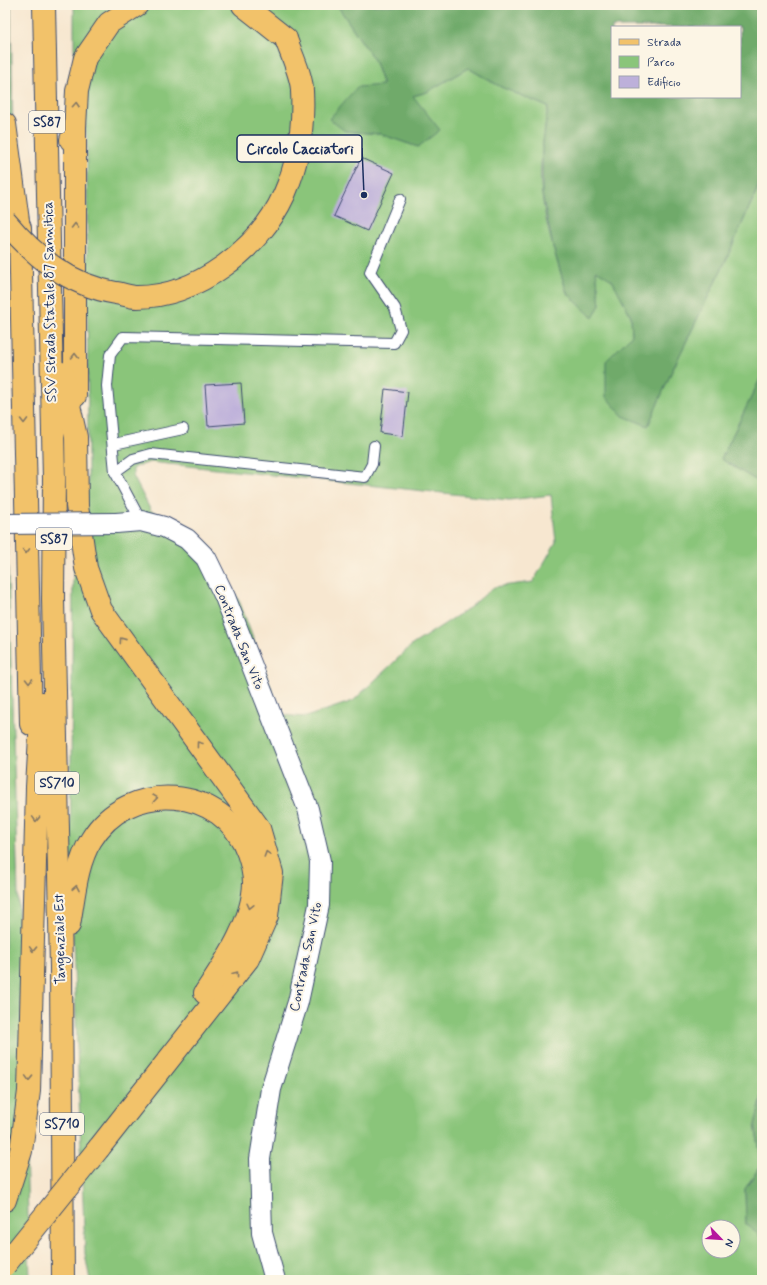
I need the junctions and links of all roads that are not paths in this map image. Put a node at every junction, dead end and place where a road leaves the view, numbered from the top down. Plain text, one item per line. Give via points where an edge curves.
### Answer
1 (44, 5) edge
2 (137, 5) edge
3 (243, 5) edge
4 (270, 5) edge
5 (286, 39) junction
6 (5, 124) edge
7 (75, 127) junction
8 (400, 200) dead end
9 (12, 224) edge
10 (49, 239) junction
11 (51, 324) junction
12 (183, 429) dead end
13 (76, 437) junction
14 (114, 444) junction
15 (374, 446) dead end
16 (115, 472) junction
17 (54, 479) junction
18 (141, 521) junction
19 (5, 524) edge
20 (53, 598) junction
21 (37, 787) junction
22 (61, 967) junction
23 (99, 1148) junction
24 (5, 1200) edge
25 (5, 1265) edge
26 (63, 1280) edge
27 (275, 1280) edge

1 - 10 main road, SSV Strada Statale 87 Sannitica / SS87
7 -> 2 main road via 77,91 84,58 109,22
3 - 5 main road
4 - 5 main road
5 - 9 main road, bridge via 302,89 301,140 284,195 260,232 233,259 206,278 178,291 137,297 99,290 70,278 45,262 23,243
6 - 9 main road
7 - 10 main road
13 -> 7 main road
8 - 14 lane via 370,272 395,308 401,330 394,343 123,337 110,355 107,386
9 - 17 main road via 37,403
9 -> 21 main road via 30,715
10 - 11 main road, SSV Strada Statale 87 Sannitica / SS87
11 - 13 main road
11 - 17 main road, SSV Strada Statale 87 Sannitica / SS87
12 - 14 lane
23 -> 13 main road via 248,959 267,916 272,873 259,828 101,610 86,568 77,506
14 - 16 lane
15 - 16 lane via 372,464 365,477 152,454 134,459
16 - 18 lane
17 - 20 main road, SSV Strada Statale 87 Sannitica / SS87
18 - 19 street, Contrada San Vito, bridge
18 - 27 street, Contrada San Vito via 164,527 187,539 206,558 225,597 308,809 320,861 319,905 298,1002 271,1089 260,1159 262,1233
20 - 21 main road via 46,637
20 - 22 main road, Tangenziale Est / SS710
21 -> 24 main road via 29,1091 21,1151
22 -> 23 main road via 80,867 90,840 111,814 156,797 182,798 225,817 243,839 251,862 254,883 249,910 239,935 219,972
22 - 26 main road, Tangenziale Est / SS710
23 - 25 main road, bridge

